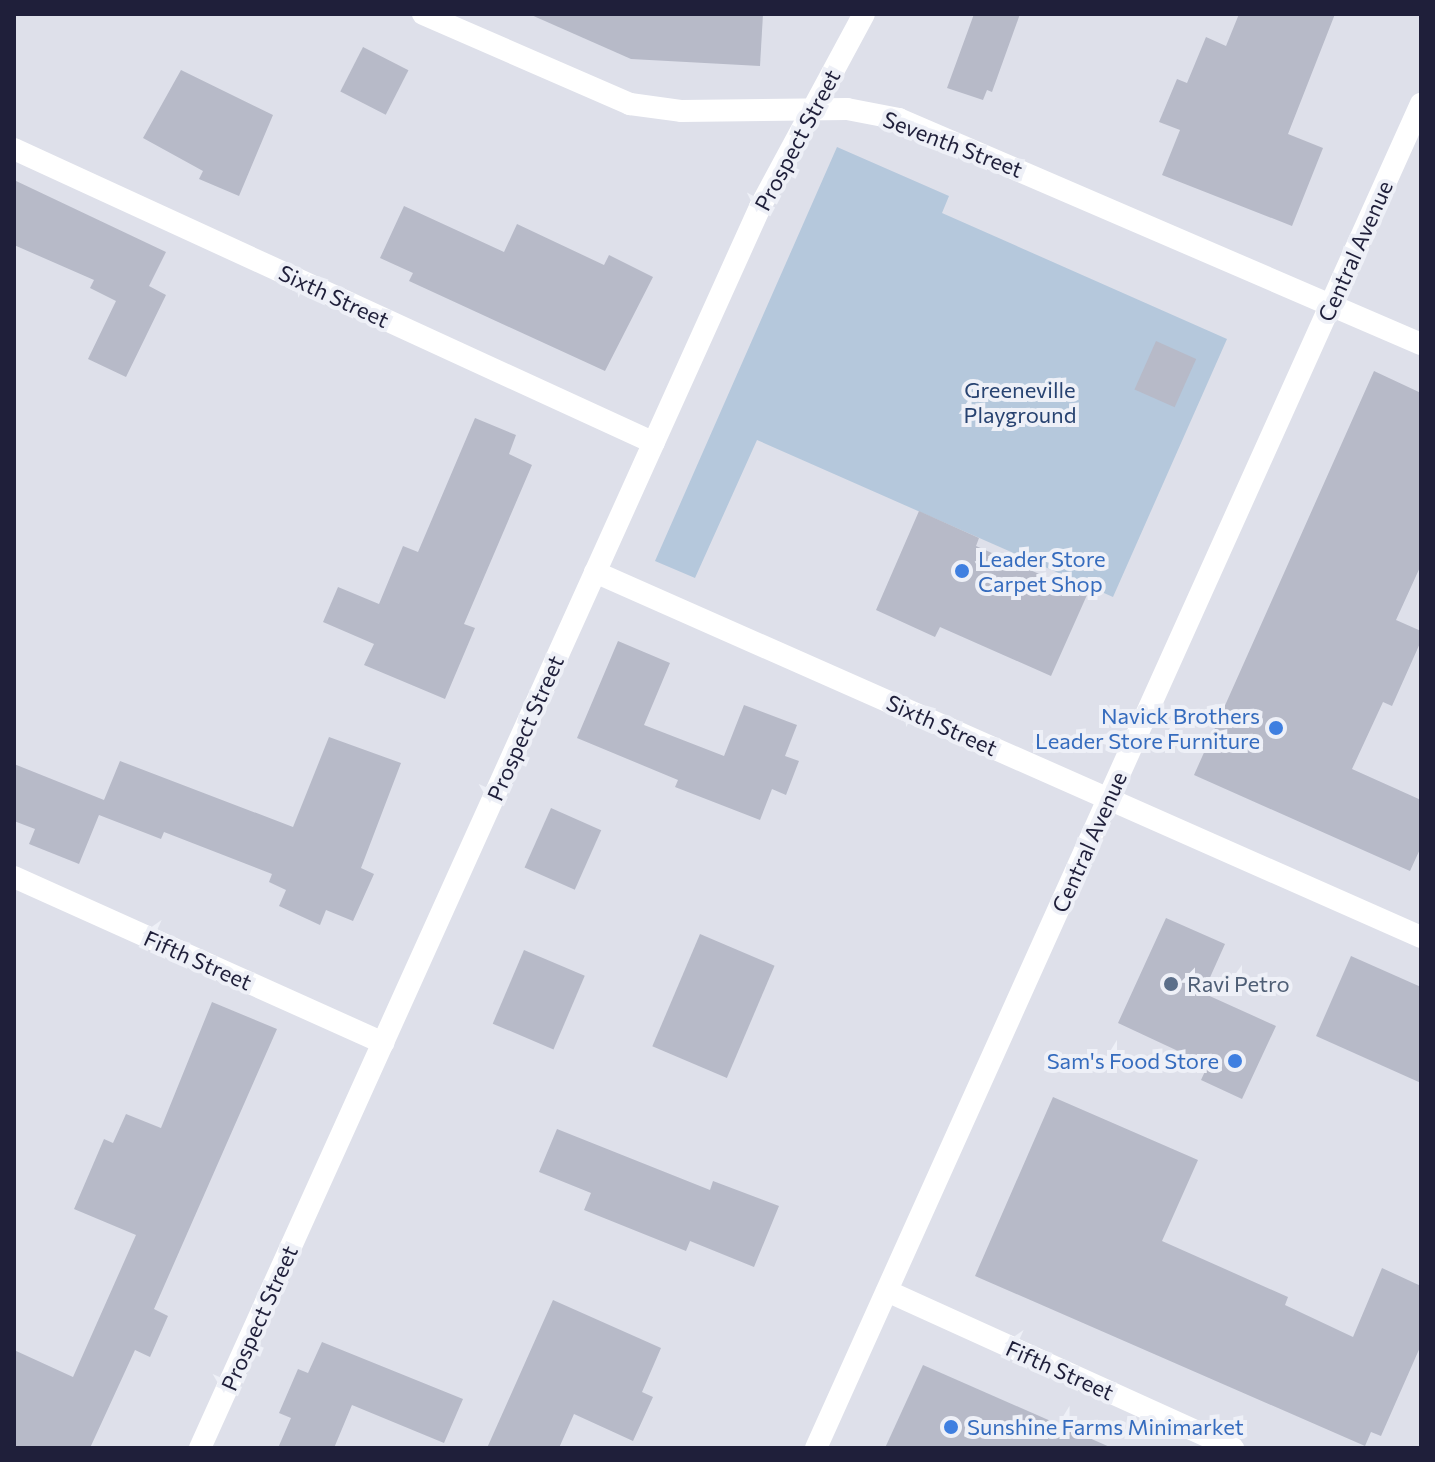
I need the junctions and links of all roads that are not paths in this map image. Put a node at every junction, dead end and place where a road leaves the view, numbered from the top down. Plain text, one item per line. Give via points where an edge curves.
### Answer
1 (423, 14) edge
2 (864, 14) edge
3 (1421, 104) edge
4 (813, 107) junction
5 (14, 149) edge
6 (1331, 305) junction
7 (1421, 344) edge
8 (654, 443) junction
9 (595, 572) junction
10 (1108, 799) junction
11 (14, 877) edge
12 (1421, 937) edge
13 (383, 1043) junction
14 (887, 1291) junction
15 (200, 1448) edge
16 (816, 1448) edge
17 (1233, 1448) edge

1 - 4 street, Seventh Street via 630,104 681,111
2 - 4 street, Prospect Street
3 - 6 street, Central Avenue
4 - 6 street, Seventh Street via 864,111 916,125
4 - 8 street, Prospect Street via 760,207
5 - 8 street, Sixth Street
6 - 7 street, Seventh Street
6 - 10 street, Central Avenue
8 - 9 street, Prospect Street
9 - 10 street, Sixth Street
9 - 13 street, Prospect Street
10 - 12 street, Sixth Street
10 - 14 street, Central Avenue
11 - 13 street, Fifth Street
13 - 15 street, Prospect Street
14 - 16 street, Central Avenue
14 - 17 street, Fifth Street

